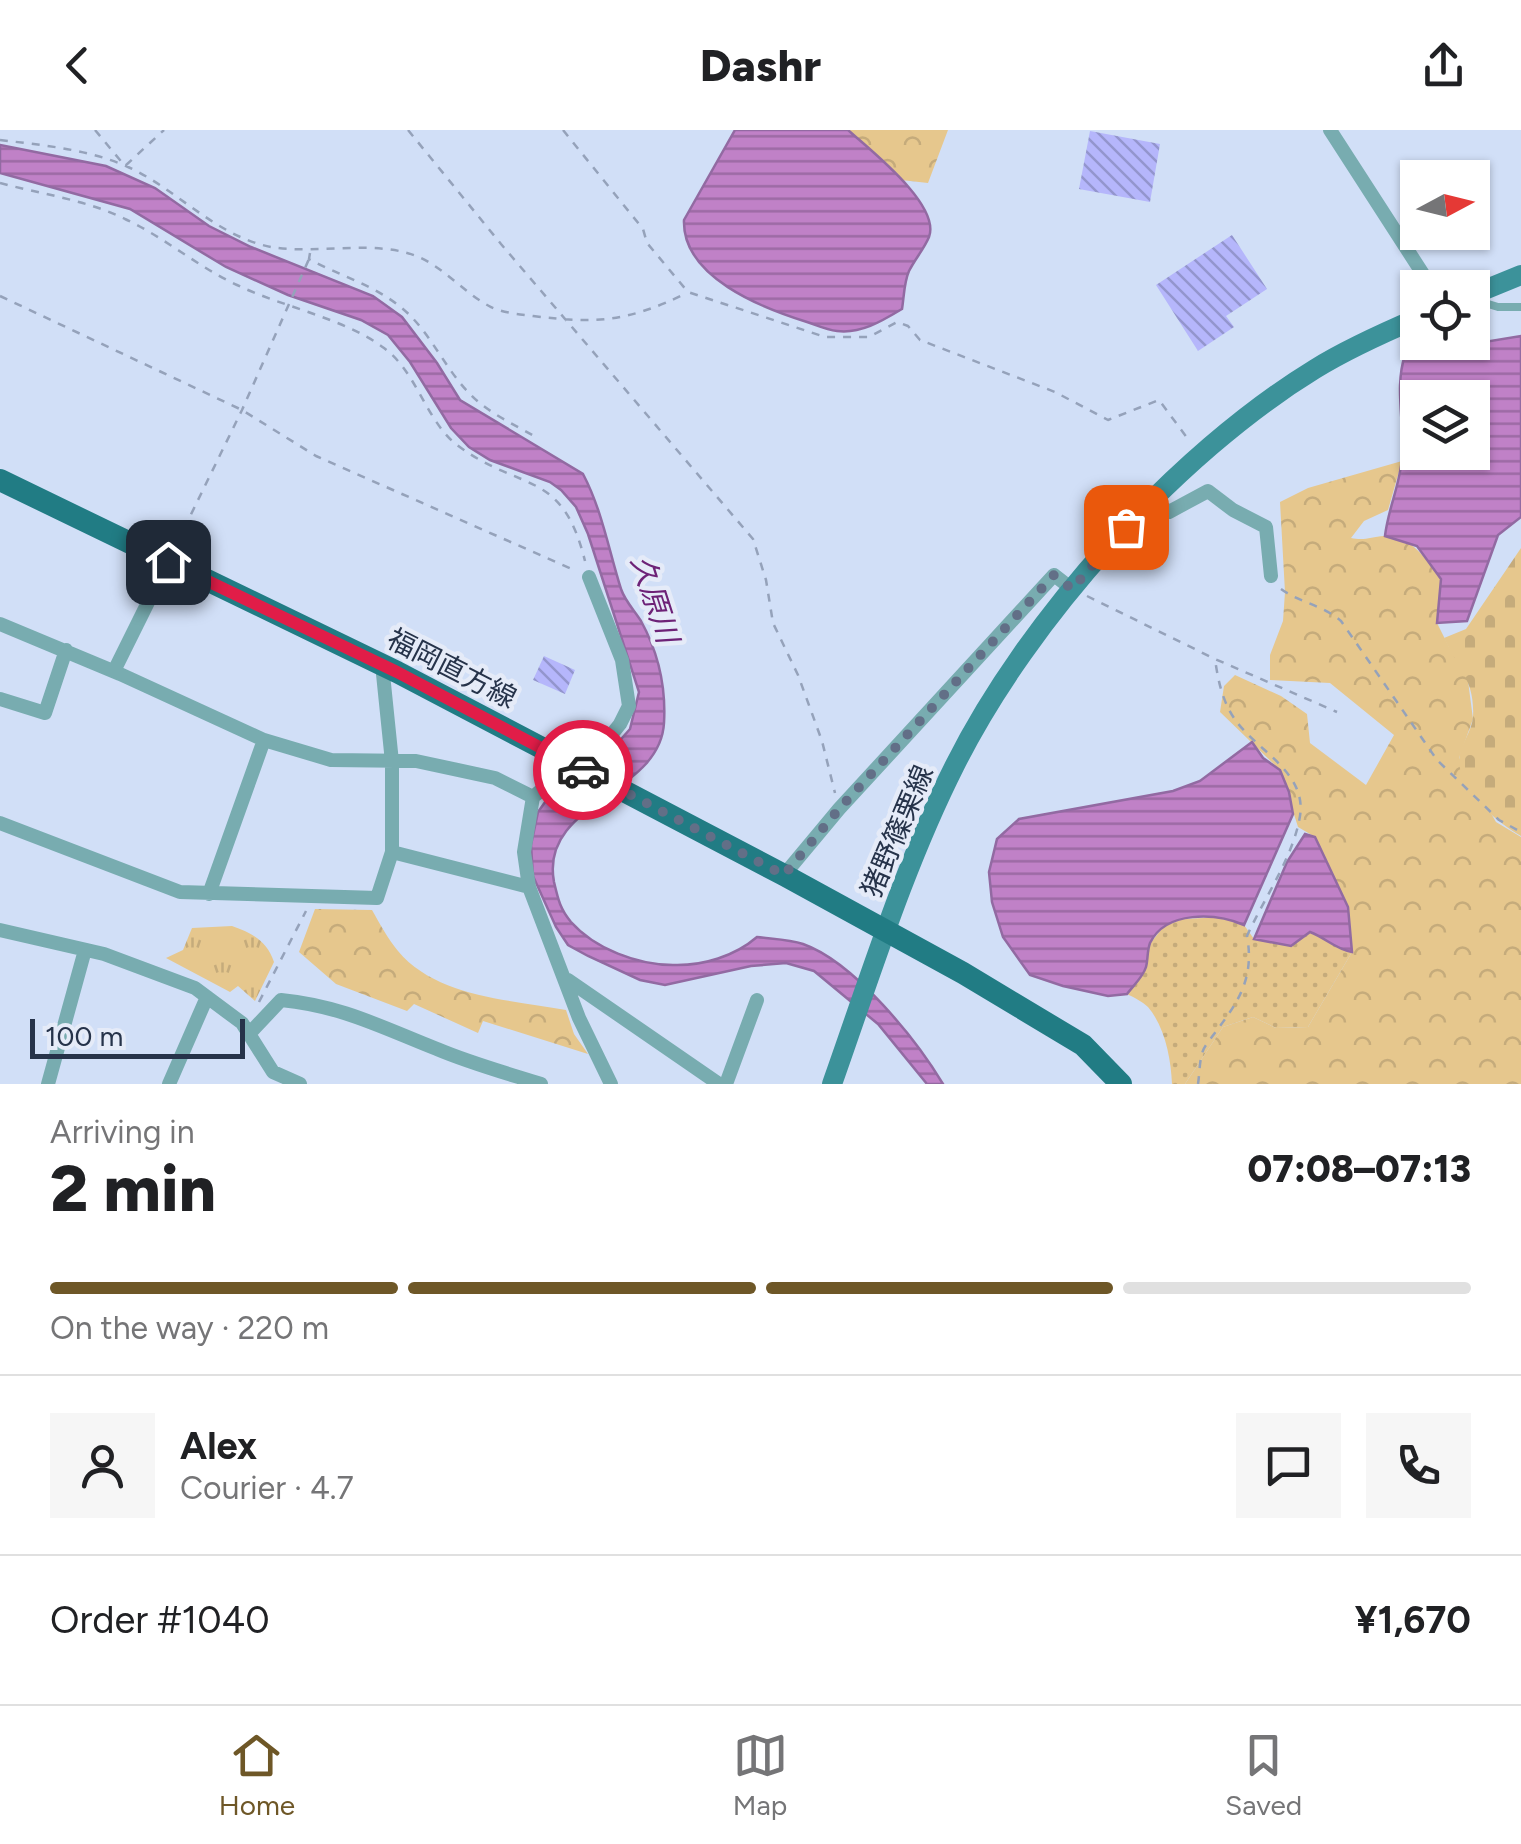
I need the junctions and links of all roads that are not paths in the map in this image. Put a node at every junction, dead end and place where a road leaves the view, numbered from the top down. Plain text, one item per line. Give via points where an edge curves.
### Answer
1 (1330, 130) edge
2 (1420, 270) edge
3 (1521, 275) edge
4 (1490, 289) edge
5 (1490, 304) edge
6 (1521, 307) edge
7 (1400, 327) edge
8 (0, 480) edge
9 (1153, 502) junction
10 (168, 562) junction
11 (1270, 576) road end
12 (589, 577) road end
13 (1072, 589) junction
14 (0, 624) edge
15 (66, 650) junction
16 (386, 666) junction
17 (114, 671) junction
18 (0, 699) edge
19 (264, 740) junction
20 (392, 762) junction
21 (576, 766) junction
22 (533, 796) junction
23 (0, 823) edge
24 (392, 852) junction
25 (784, 875) junction
26 (529, 886) junction
27 (209, 894) junction
28 (0, 930) edge
29 (886, 930) junction
30 (86, 950) junction
31 (568, 980) junction
32 (207, 997) junction
33 (757, 1000) dead end
34 (245, 1028) junction
35 (48, 1084) edge
36 (168, 1084) edge
37 (300, 1084) edge
38 (540, 1084) edge
39 (611, 1084) edge
40 (722, 1084) edge
41 (832, 1084) edge
42 (1121, 1084) edge

1 - 2 street
3 - 4 main road
5 - 6 lane
7 - 9 main road, 猪野篠栗線 via 1315,368 1249,416
8 - 10 main road, 福岡直方線
9 - 11 street via 1169,512 1208,490 1266,527
9 - 13 main road, 猪野篠栗線
10 - 16 main road, 福岡直方線
10 - 17 street
12 - 21 street via 622,660 630,706 604,744
13 - 25 street via 1054,575
13 - 29 main road, 猪野篠栗線 via 1010,673 956,764
14 - 15 street
15 - 17 street
15 - 18 street via 45,713
16 - 20 street
16 - 21 main road, 福岡直方線
17 - 19 street
19 - 20 street via 331,760
19 - 27 street
20 - 22 street via 495,778
20 - 24 street
21 - 22 street
21 - 25 main road, 福岡直方線
22 - 26 street via 524,852
23 - 27 street via 180,892
24 - 26 street
24 - 27 street via 376,898
25 - 29 main road, 福岡直方線
26 - 31 street
28 - 30 street
29 - 41 main road, 猪野篠栗線
29 - 42 main road, 福岡直方線 via 1083,1045
30 - 32 street
30 - 35 street
31 - 39 street
31 - 40 street
32 - 34 street
32 - 36 street
33 - 40 street
34 - 37 street via 273,1072
34 - 38 street via 281,1000 324,1004

